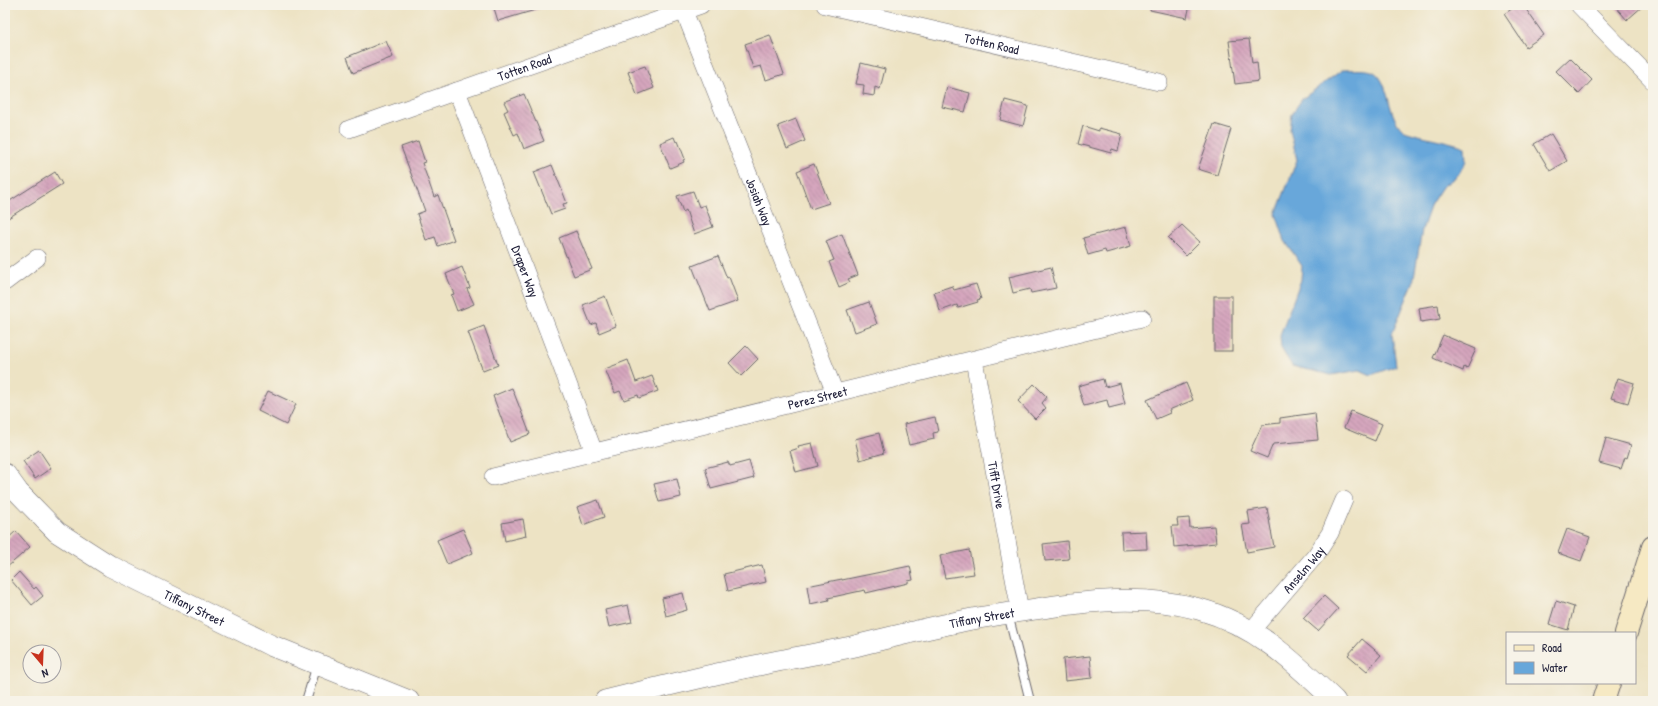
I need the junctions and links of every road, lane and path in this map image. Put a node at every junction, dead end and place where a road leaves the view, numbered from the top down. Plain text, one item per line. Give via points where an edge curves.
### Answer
1 (701, 5) edge
2 (825, 5) edge
3 (1579, 5) edge
4 (684, 11) junction
5 (1653, 81) edge
6 (1159, 82) dead end
7 (457, 91) junction
8 (349, 129) dead end
9 (37, 258) dead end
10 (5, 282) edge
11 (1142, 318) dead end
12 (974, 360) junction
13 (835, 393) junction
14 (594, 452) junction
15 (5, 474) edge
16 (493, 477) dead end
17 (1344, 500) dead end
18 (1653, 547) edge
19 (1014, 612) junction
20 (1250, 631) junction
21 (1626, 632) edge
22 (317, 664) junction
23 (1609, 684) edge
24 (643, 696) edge
25 (306, 701) edge
26 (409, 701) edge
27 (604, 701) edge
28 (1030, 701) edge
29 (1335, 701) edge
30 (1603, 701) edge

1 - 4 street, Totten Road
2 - 6 street, Totten Road
3 - 5 street
4 - 7 street, Totten Road
4 - 13 street, Josiah Way
7 - 8 street, Totten Road
7 - 14 street, Draper Way
9 - 10 street
11 - 12 street, Perez Street
12 - 13 street, Perez Street
12 - 19 street, Tifft Drive
13 - 14 street, Perez Street
14 - 16 street, Perez Street
15 - 22 street, Tiffany Street via 18,492 57,532 100,560 270,645
17 - 20 street, Anselm Way via 1330,533 1316,555
18 - 21 main road
19 - 20 street, Tiffany Street via 1099,601 1152,600 1221,616
19 - 24 street, Tiffany Street via 954,622 854,646 729,671
19 - 28 lane
20 - 29 street, Tiffany Street via 1274,646 1302,669
22 - 25 lane
22 - 26 street, Tiffany Street
23 - 30 main road
24 - 27 street, Tiffany Street

